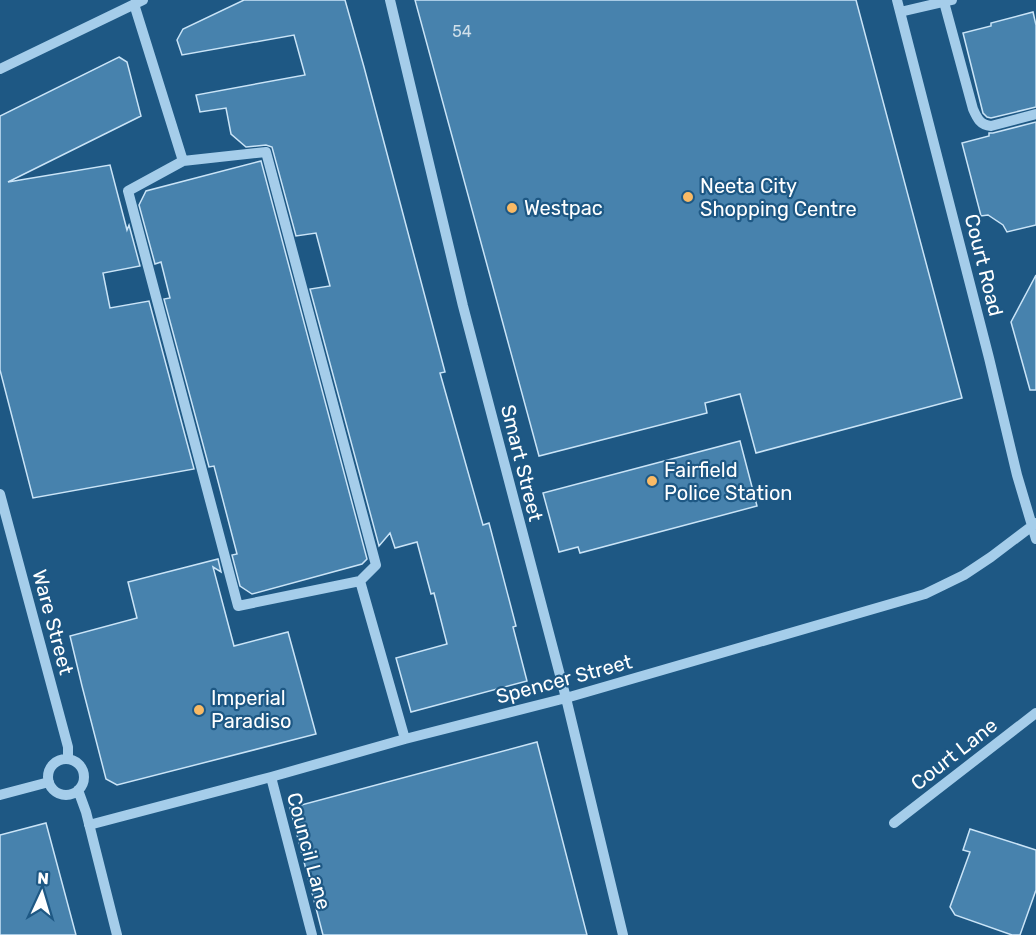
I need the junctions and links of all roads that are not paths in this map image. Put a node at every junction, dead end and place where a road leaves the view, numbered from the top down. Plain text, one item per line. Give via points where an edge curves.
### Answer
1 (390, 0) edge
2 (897, 0) edge
3 (948, 1) edge
4 (138, 2) edge
5 (900, 12) junction
6 (0, 69) edge
7 (1036, 114) edge
8 (183, 160) junction
9 (0, 494) edge
10 (1034, 524) edge
11 (1036, 539) edge
12 (360, 581) junction
13 (566, 698) junction
14 (1036, 713) edge
15 (405, 739) junction
16 (68, 759) junction
17 (271, 777) junction
18 (49, 782) junction
19 (78, 790) junction
20 (0, 795) edge
21 (894, 823) dead end
22 (89, 825) junction
23 (117, 935) edge
24 (312, 935) edge
25 (623, 935) edge

1 - 13 street, Smart Street via 463,306
2 - 5 street, Court Road
3 - 5 street
3 - 7 street via 973,109 980,122 991,126
4 - 6 street
4 - 8 street
5 - 10 street, Court Road via 1017,475
8 - 12 street via 266,153 376,565
8 - 12 street via 128,191 238,606
9 - 16 street, Ware Street
10 - 11 street, Court Road
10 - 13 street, Spencer Street via 964,575 925,594
12 - 15 street
13 - 15 street, Spencer Street
13 - 25 street, Smart Street
14 - 21 street, Court Lane
15 - 17 street, Spencer Street
16 - 18 street via 51,767
16 - 19 street via 82,770 84,781
17 - 22 street, Spencer Street
17 - 24 street, Council Lane
18 - 19 street via 59,793
18 - 20 street
19 - 22 street
22 - 23 street

